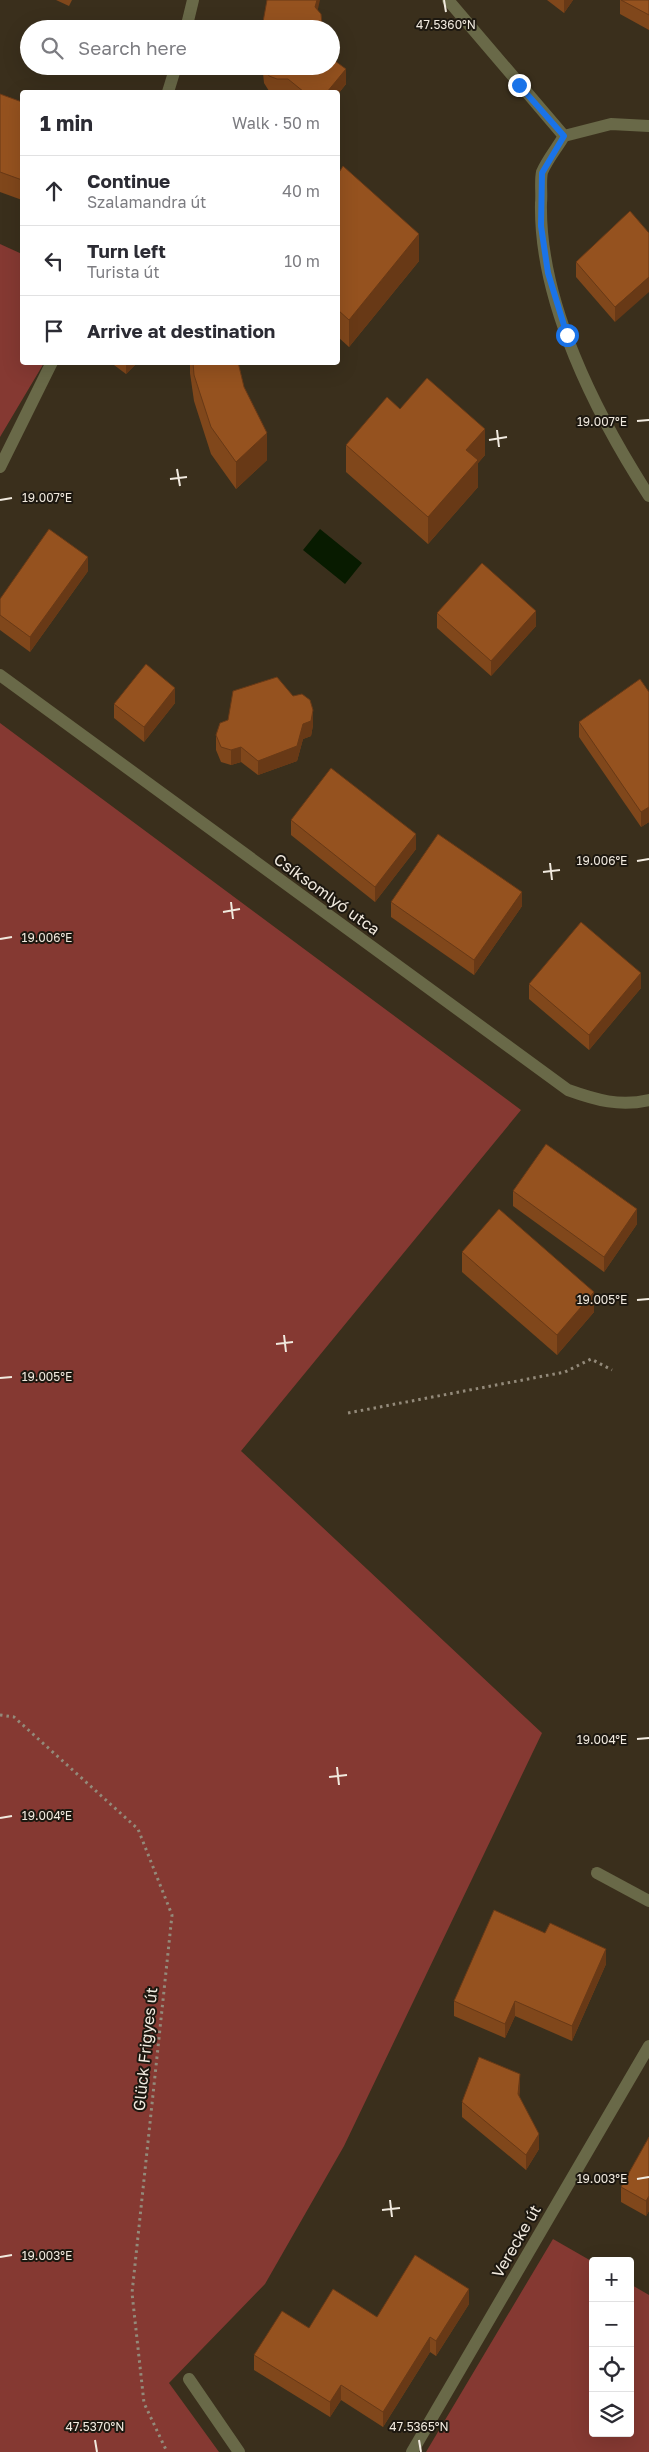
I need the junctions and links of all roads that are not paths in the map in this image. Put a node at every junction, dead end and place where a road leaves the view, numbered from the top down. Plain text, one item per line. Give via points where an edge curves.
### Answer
1 (193, 0) edge
2 (448, 0) edge
3 (188, 20) edge
4 (173, 75) edge
5 (169, 90) edge
6 (649, 126) edge
7 (564, 136) junction
8 (51, 365) edge
9 (0, 467) edge
10 (649, 496) edge
11 (0, 675) edge
12 (649, 1100) edge
13 (597, 1873) dead end
14 (649, 1901) edge
15 (649, 2046) edge
16 (189, 2379) dead end
17 (239, 2452) edge
18 (412, 2452) edge

1 - 3 street
2 - 7 street
4 - 5 street
6 - 7 street via 611,124
7 - 10 street via 542,173 541,226 548,273 567,335 594,396
8 - 9 street
11 - 12 street, Csíksomlyó utca via 568,1090 600,1102 630,1104
13 - 14 street
15 - 18 street, Verecke út
16 - 17 street

